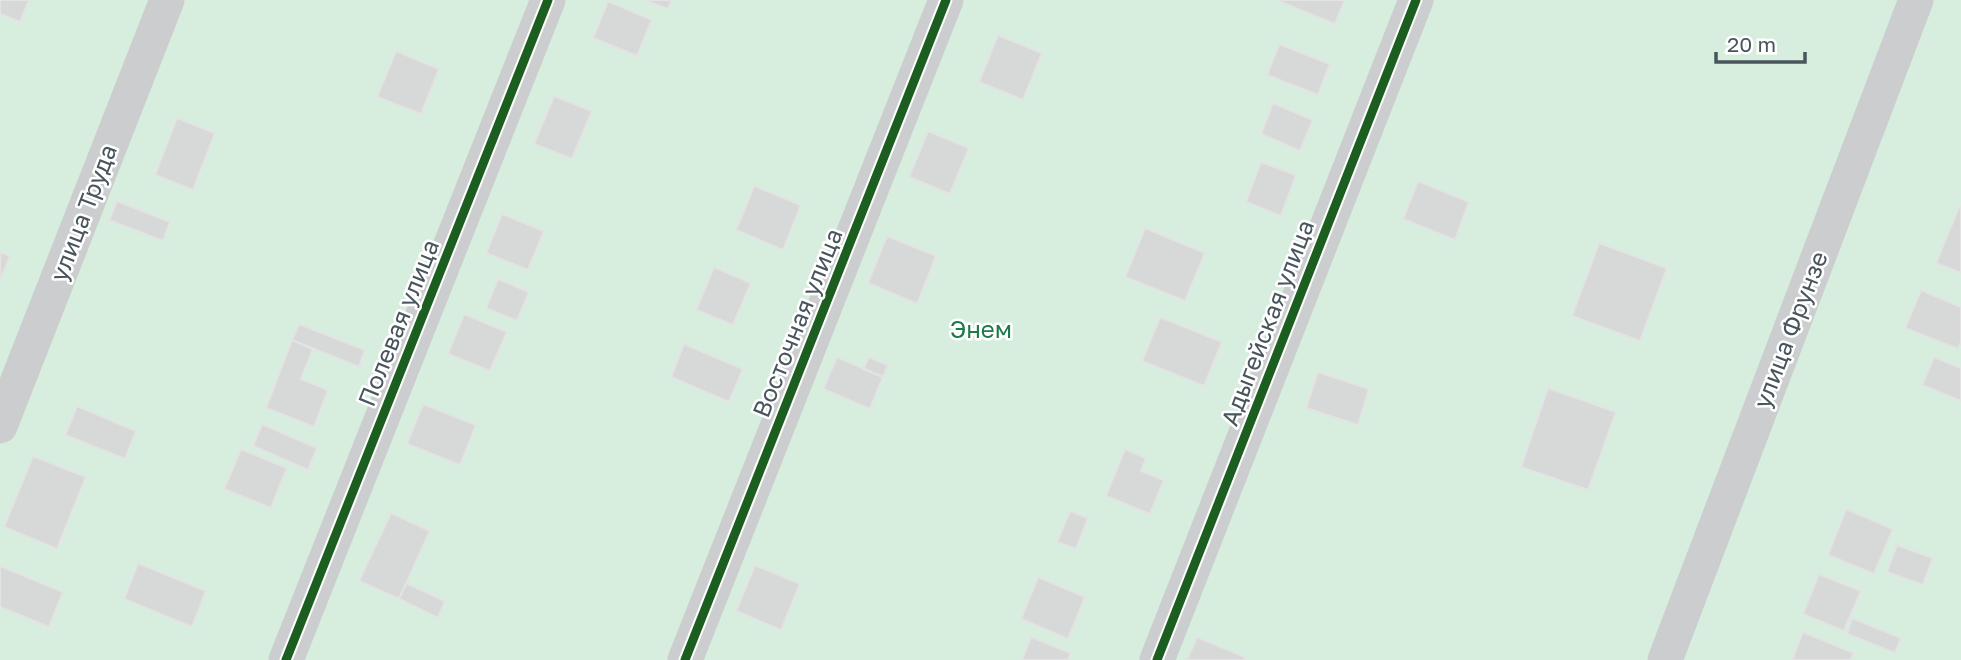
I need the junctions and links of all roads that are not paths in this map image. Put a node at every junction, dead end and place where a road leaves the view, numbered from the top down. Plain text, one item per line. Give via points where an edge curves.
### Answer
1 (167, 0) edge
2 (548, 0) edge
3 (946, 0) edge
4 (1416, 0) edge
5 (1916, 0) edge
6 (0, 426) edge
7 (286, 660) edge
8 (685, 660) edge
9 (1157, 660) edge
10 (1665, 660) edge

1 - 6 street, улица Труда
2 - 7 street, Полевая улица
3 - 8 street, Восточная улица
4 - 9 street, Адыгейская улица
5 - 10 street, улица Фрунзе

